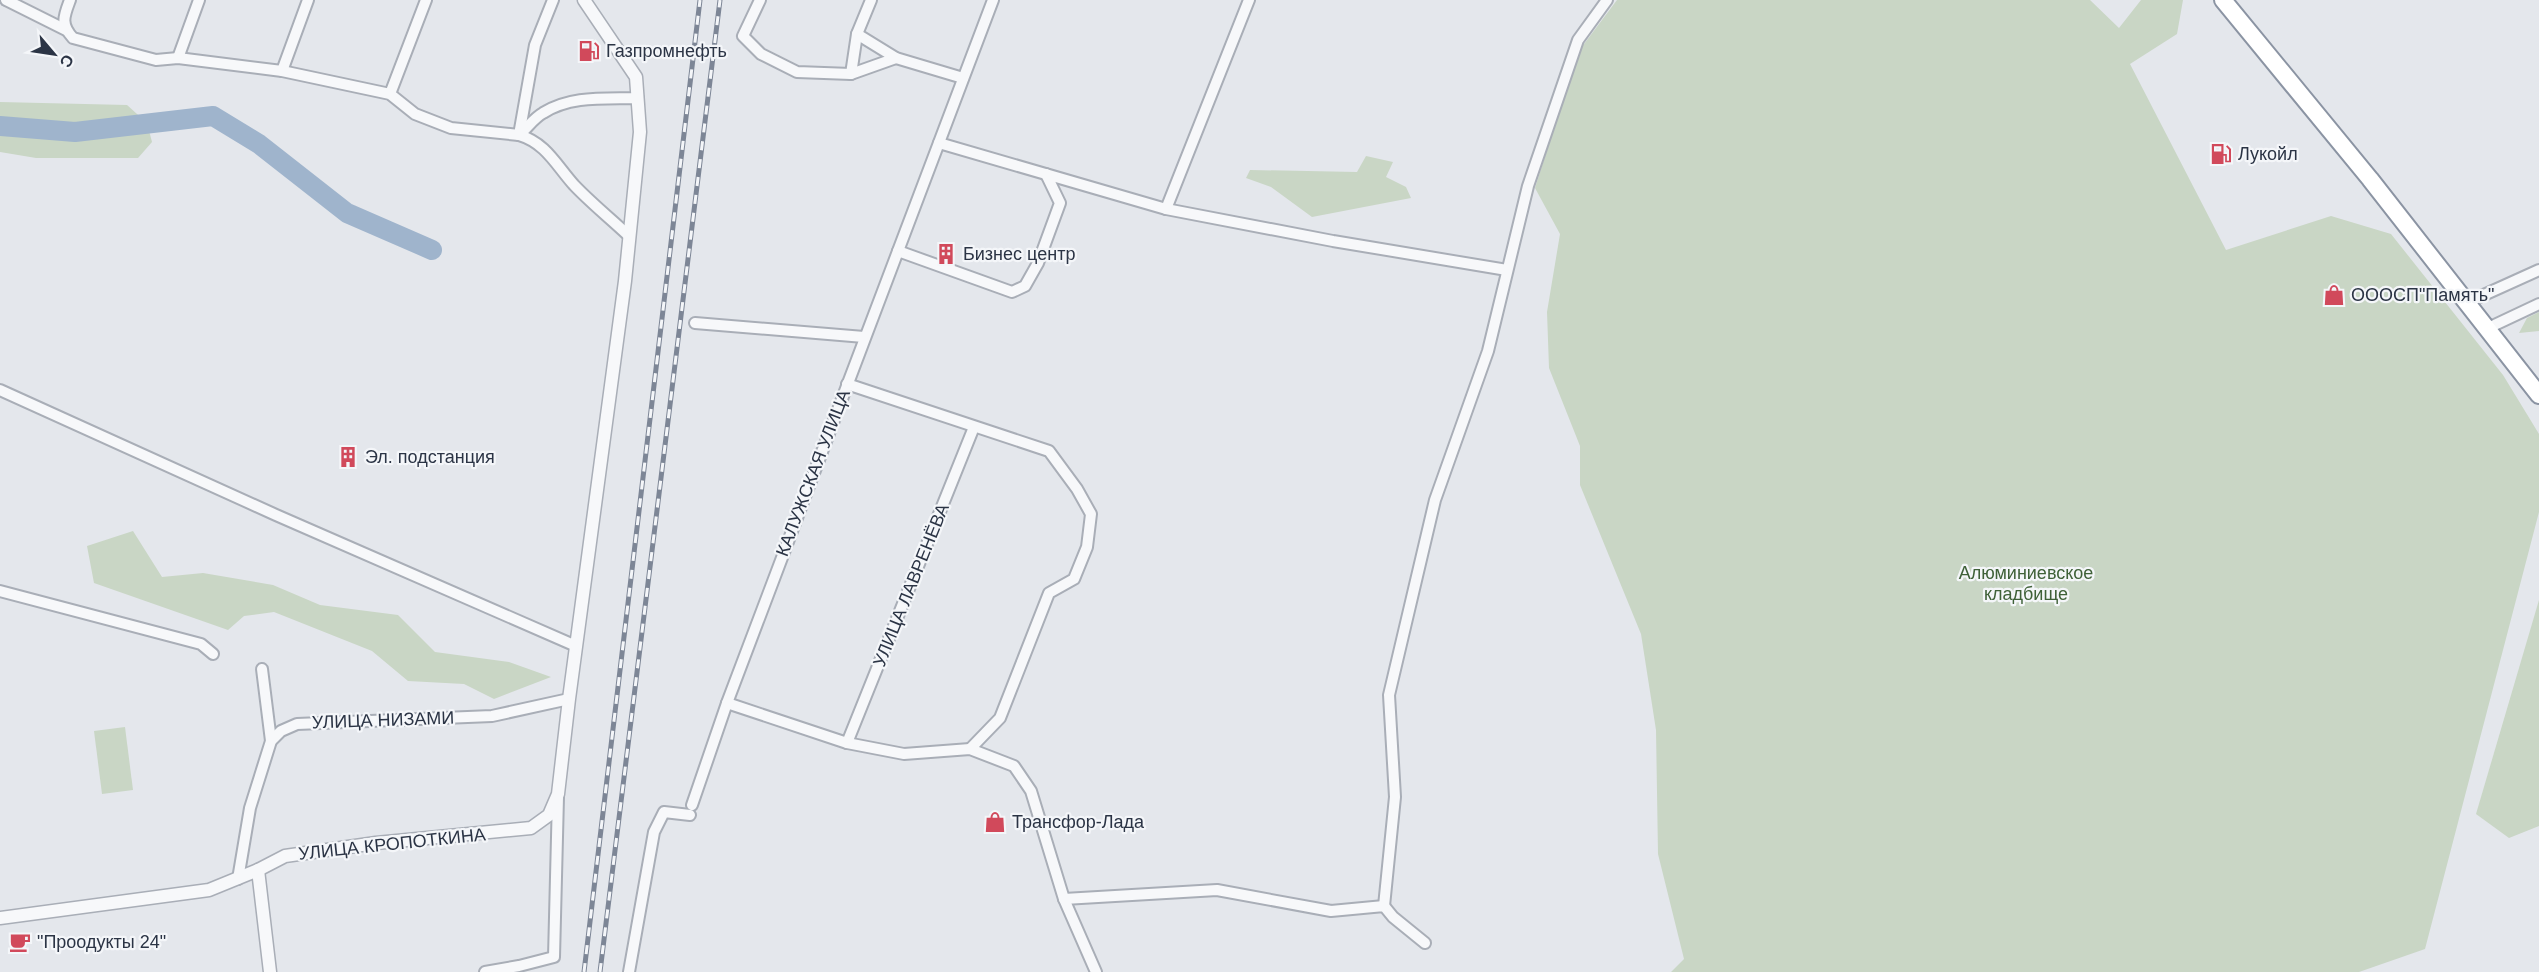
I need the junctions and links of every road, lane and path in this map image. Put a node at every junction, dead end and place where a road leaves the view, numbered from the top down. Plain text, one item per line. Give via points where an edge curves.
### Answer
1 (6, 0) edge
2 (70, 0) edge
3 (199, 0) edge
4 (308, 0) edge
5 (426, 0) edge
6 (553, 0) edge
7 (585, 0) edge
8 (760, 0) edge
9 (871, 0) edge
10 (993, 0) edge
11 (1249, 0) edge
12 (1607, 0) edge
13 (2223, 0) edge
14 (64, 24) junction
15 (857, 34) junction
16 (178, 58) junction
17 (896, 58) junction
18 (282, 71) junction
19 (851, 74) junction
20 (963, 78) junction
21 (390, 94) junction
22 (638, 98) junction
23 (519, 135) junction
24 (939, 143) junction
25 (1046, 174) junction
26 (1166, 209) junction
27 (629, 236) junction
28 (898, 250) junction
29 (1507, 270) junction
30 (2539, 270) edge
31 (2466, 303) junction
32 (2539, 304) edge
33 (695, 323) dead end
34 (2486, 329) junction
35 (864, 337) junction
36 (846, 384) junction
37 (0, 390) edge
38 (2539, 395) edge
39 (974, 427) junction
40 (0, 591) edge
41 (576, 646) junction
42 (213, 654) dead end
43 (262, 669) dead end
44 (569, 699) junction
45 (727, 703) junction
46 (271, 741) junction
47 (847, 743) junction
48 (970, 749) junction
49 (558, 794) junction
50 (258, 870) junction
51 (238, 879) junction
52 (1064, 899) junction
53 (1384, 906) junction
54 (0, 918) edge
55 (1425, 943) dead end
56 (270, 972) edge
57 (485, 972) edge
58 (629, 972) edge
59 (1096, 972) edge

1 - 14 street
2 - 14 street
3 - 16 street
4 - 18 street
5 - 21 street
6 - 23 street via 536,45
7 - 22 street via 636,77
8 - 19 street via 743,36 761,54 797,72
9 - 15 street
10 - 20 street, КАЛУЖСКАЯ УЛИЦА
11 - 26 street
12 - 29 street via 1578,40 1528,186
13 - 31 highway
14 - 16 street via 73,38 156,60
15 - 17 street
15 - 19 street
16 - 18 street
17 - 19 street
17 - 20 street
18 - 21 street
20 - 24 street, КАЛУЖСКАЯ УЛИЦА
21 - 23 street via 415,114 451,129
22 - 23 street via 574,100 541,114
22 - 27 street via 640,132
23 - 27 street via 543,147 574,185
24 - 25 street
24 - 28 street, КАЛУЖСКАЯ УЛИЦА
25 - 26 street
25 - 28 street via 1060,203 1026,286 1012,292
26 - 29 street
27 - 41 street
28 - 35 street, КАЛУЖСКАЯ УЛИЦА
29 - 53 street via 1488,351 1435,500 1389,695 1395,797
30 - 31 street
31 - 34 highway
32 - 34 street
33 - 35 street
34 - 38 highway
35 - 36 street, КАЛУЖСКАЯ УЛИЦА
36 - 39 street
36 - 45 street, КАЛУЖСКАЯ УЛИЦА
37 - 41 street
39 - 47 street, УЛИЦА ЛАВРЕНЁВА
39 - 48 street via 1049,451 1091,514 1088,547 1074,579 1049,593 1000,718
40 - 42 street via 201,644
41 - 44 street
43 - 46 street
44 - 46 street, УЛИЦА НИЗАМИ via 492,716 297,724
44 - 49 street
45 - 47 street
45 - 58 street, КАЛУЖСКАЯ УЛИЦА via 691,810 664,812 654,832
46 - 51 street via 250,808
47 - 48 street via 904,754
48 - 52 street via 1014,766 1031,791
49 - 50 street, УЛИЦА КРОПОТКИНА via 549,815 531,828 285,856
49 - 57 street via 554,957
50 - 51 street, УЛИЦА КРОПОТКИНА
50 - 56 street
51 - 54 street, УЛИЦА КРОПОТКИНА via 209,890
52 - 53 street via 1217,890 1331,911
52 - 59 street
53 - 55 street

